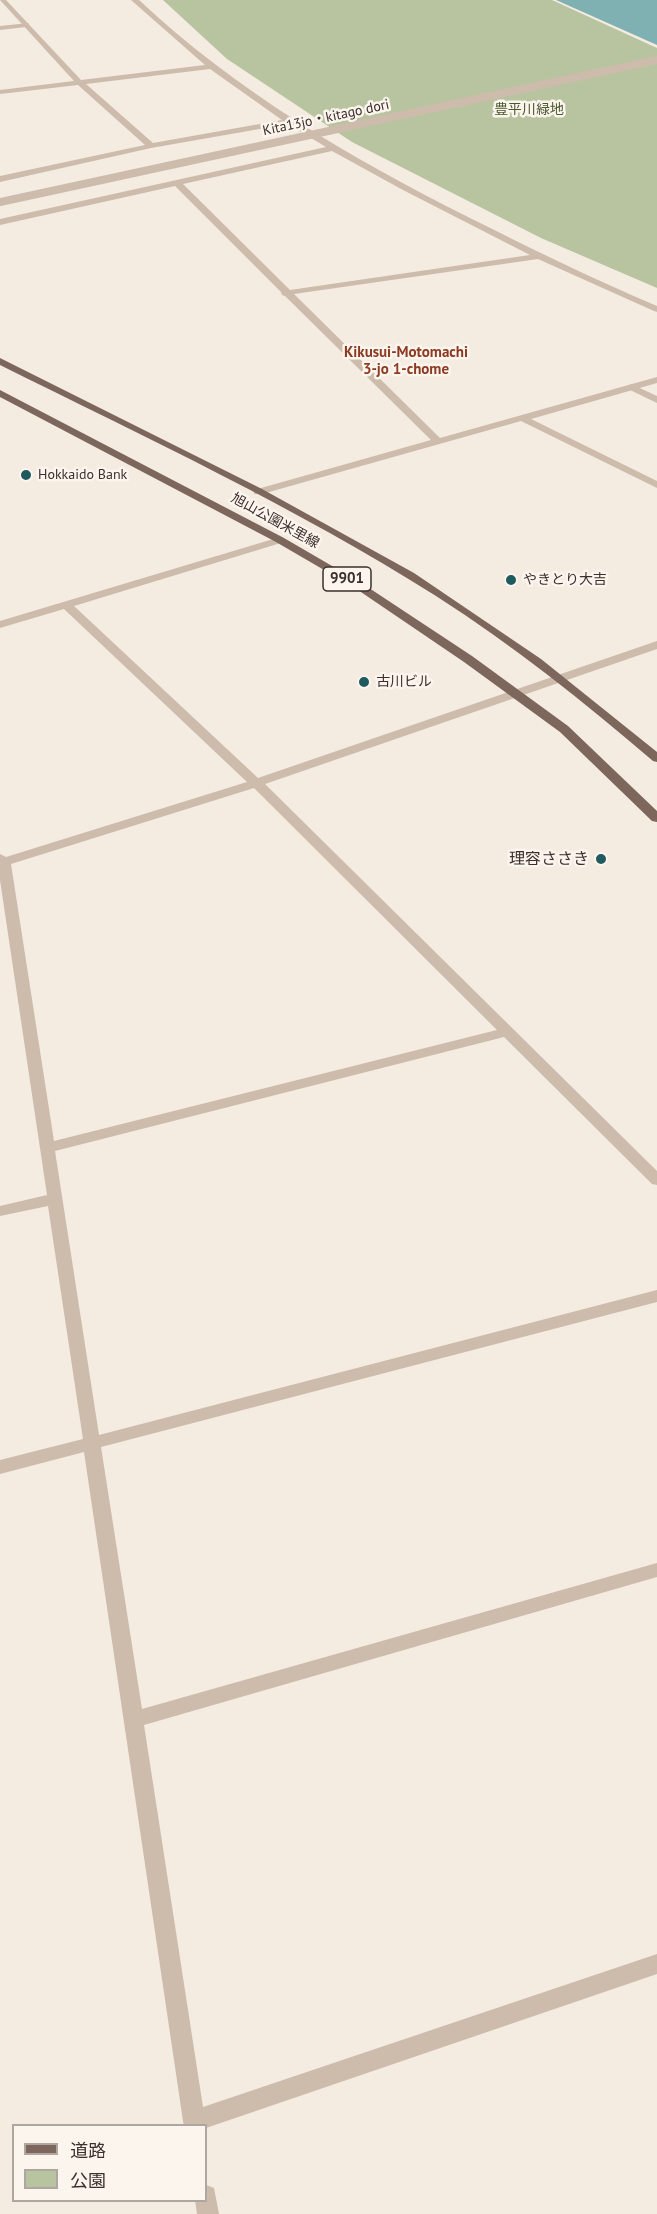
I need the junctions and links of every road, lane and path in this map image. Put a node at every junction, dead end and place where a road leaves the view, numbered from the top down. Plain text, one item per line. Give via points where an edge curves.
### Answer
1 (2, 0) edge
2 (135, 0) edge
3 (26, 25) junction
4 (0, 28) edge
5 (657, 60) edge
6 (211, 67) junction
7 (81, 83) junction
8 (0, 92) edge
9 (289, 121) junction
10 (151, 146) junction
11 (333, 148) junction
12 (0, 179) edge
13 (177, 183) junction
14 (0, 202) edge
15 (0, 222) edge
16 (539, 256) junction
17 (285, 293) junction
18 (657, 309) edge
19 (0, 361) edge
20 (657, 380) edge
21 (630, 387) junction
22 (0, 393) edge
23 (657, 400) edge
24 (522, 418) junction
25 (437, 441) junction
26 (657, 485) edge
27 (258, 492) junction
28 (280, 540) junction
29 (66, 605) junction
30 (0, 625) edge
31 (657, 645) edge
32 (557, 678) junction
33 (517, 694) junction
34 (657, 758) edge
35 (256, 783) junction
36 (657, 818) edge
37 (1, 861) edge
38 (508, 1032) junction
39 (46, 1148) junction
40 (657, 1180) edge
41 (54, 1199) junction
42 (0, 1211) edge
43 (657, 1296) edge
44 (91, 1443) junction
45 (0, 1467) edge
46 (657, 1570) edge
47 (133, 1720) junction
48 (657, 1964) edge
49 (194, 2123) edge

1 - 3 street
2 - 6 street
3 - 4 street
3 - 7 street
5 - 14 street, Kita13jo・kitago dori, bridge
6 - 7 street
6 - 9 street
7 - 8 street
7 - 10 street
9 - 10 street
9 - 11 street
10 - 12 street
11 - 13 street
11 - 16 street
13 - 15 street
13 - 17 street
16 - 17 street
16 - 18 street
17 - 25 street
19 - 27 main road, 旭山公園米里線 / 9901
20 - 21 street
21 - 23 street
21 - 24 street
22 - 28 main road, 旭山公園米里線 / 9901
24 - 25 street
24 - 26 street
25 - 27 street
27 - 32 main road, 旭山公園米里線 / 9901 via 411,576 535,658
28 - 29 street
28 - 33 main road, 旭山公園米里線 / 9901 via 359,586
29 - 30 street
29 - 35 street
31 - 32 street
32 - 33 street
32 - 34 main road, 旭山公園米里線 / 9901
33 - 35 street
33 - 36 main road, 旭山公園米里線 / 9901 via 564,729
35 - 37 street
35 - 38 street
37 - 39 street
38 - 39 street
38 - 40 street
39 - 41 street
41 - 42 street
41 - 44 street
43 - 44 street
44 - 45 street
44 - 47 street
46 - 47 street
47 - 49 street
48 - 49 street

